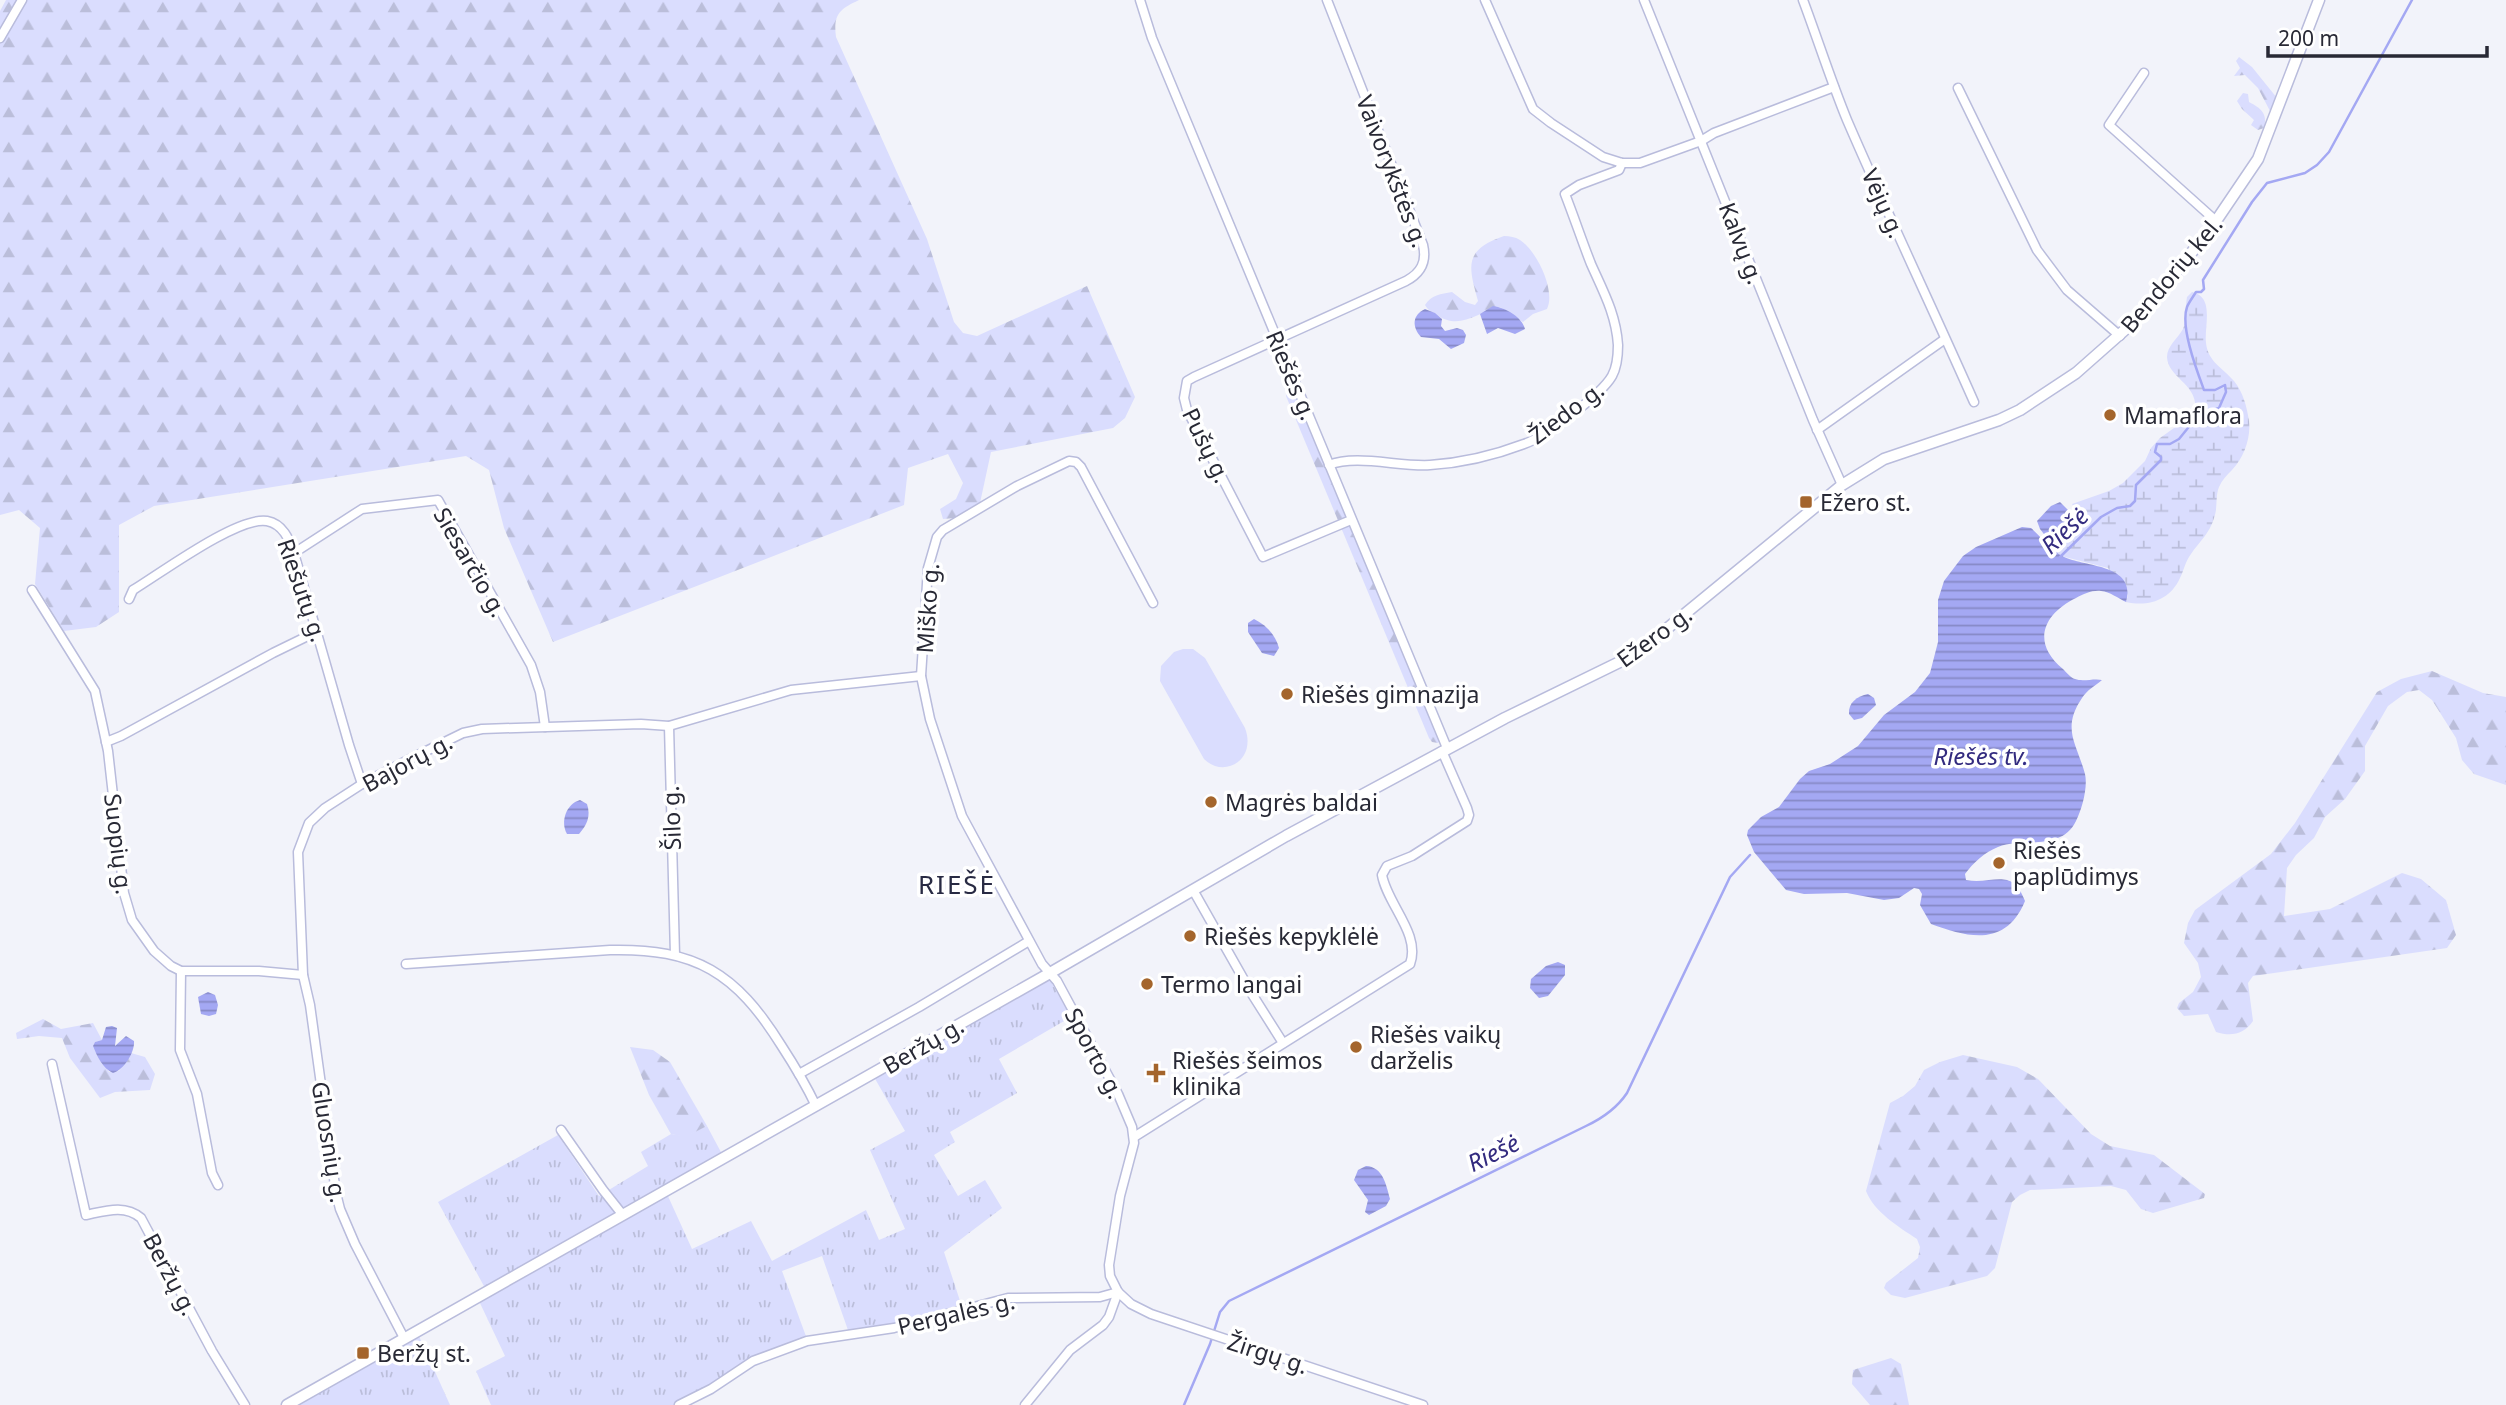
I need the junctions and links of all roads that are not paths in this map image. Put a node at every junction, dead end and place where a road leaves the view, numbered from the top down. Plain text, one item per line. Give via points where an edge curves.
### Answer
1 (22, 0) edge
2 (1140, 0) edge
3 (1327, 0) edge
4 (1485, 0) edge
5 (1644, 0) edge
6 (1803, 0) edge
7 (2319, 0) edge
8 (0, 38) edge
9 (2144, 73) dead end
10 (1834, 87) junction
11 (1958, 88) dead end
12 (1701, 141) junction
13 (1622, 163) junction
14 (2216, 221) junction
15 (2120, 336) junction
16 (1945, 339) junction
17 (1276, 340) junction
18 (1974, 402) dead end
19 (1817, 429) junction
20 (1329, 465) junction
21 (1842, 485) junction
22 (1351, 520) junction
23 (294, 552) junction
24 (32, 590) dead end
25 (129, 599) dead end
26 (1153, 603) dead end
27 (318, 631) junction
28 (921, 676) junction
29 (669, 726) junction
30 (545, 727) junction
31 (106, 742) junction
32 (1444, 750) junction
33 (362, 784) junction
34 (1193, 890) junction
35 (1029, 941) junction
36 (675, 955) junction
37 (406, 964) dead end
38 (181, 971) junction
39 (1050, 973) junction
40 (303, 975) junction
41 (1283, 1043) junction
42 (52, 1065) dead end
43 (800, 1074) junction
44 (816, 1106) junction
45 (561, 1129) dead end
46 (1134, 1137) junction
47 (218, 1185) dead end
48 (622, 1214) junction
49 (1118, 1292) junction
50 (404, 1338) junction
51 (245, 1405) edge
52 (287, 1405) edge
53 (679, 1405) edge
54 (1025, 1405) edge
55 (1423, 1405) edge

1 - 8 street
2 - 17 street, Riešės g.
3 - 17 street, Vaivorykštės g. via 1420,237 1424,262 1406,281
4 - 13 street via 1533,109 1603,157
5 - 12 street, Kalvų g.
6 - 10 street, Vėjų g.
7 - 14 main road, Bendorių kel. via 2258,159
9 - 14 street via 2109,125
10 - 12 street
10 - 16 street, Vėjų g.
11 - 15 street via 2037,250 2067,290
12 - 13 street via 1648,161
12 - 19 street, Kalvų g.
13 - 20 street, Žiedo g. via 1619,170 1565,194 1616,324 1616,365 1605,385 1543,435 1524,444 1428,465 1346,460
14 - 15 main road, Bendorių kel.
15 - 21 main road, Bendorių kel. via 2076,373 2020,410 1884,459
16 - 18 street, Vėjų g.
16 - 19 street
17 - 20 street, Riešės g.
17 - 22 street, Pušų g. via 1187,381 1184,398 1188,410 1264,557
19 - 21 street, Kalvų g.
20 - 22 street, Riešės g.
21 - 32 main road, Ežero g. via 1636,654
22 - 32 street, Riešės g.
23 - 25 street, Riešutų g. via 275,524 248,523 133,590
23 - 27 street, Riešutų g.
23 - 30 street, Siesarčio g. via 362,509 438,500 531,665
24 - 31 street, Suopių g. via 95,691
26 - 28 street, Miško g. via 1081,467 1069,461 1017,486 937,537 928,568
27 - 31 street
27 - 33 street, Riešutų g.
28 - 29 street via 790,690
28 - 35 street, Miško g. via 934,733 962,816
29 - 30 street, Bajorų g.
29 - 36 street, Šilo g.
30 - 33 street, Bajorų g. via 463,733
31 - 38 street, Suopių g. via 126,903 154,951
32 - 34 main road, Beržų g.
32 - 41 street via 1467,808 1467,821 1412,856 1387,866 1382,875 1410,938 1410,964
33 - 40 street, Bajorų g. via 316,816 300,843
34 - 39 main road, Beržų g.
34 - 41 street
35 - 39 street, Miško g.
35 - 43 street
36 - 37 street via 618,950
36 - 43 street via 715,973 745,995
38 - 40 street
38 - 47 street via 180,1050 197,1094
39 - 44 main road, Beržų g.
39 - 46 street, Sporto g. via 1118,1094
40 - 50 street, Gluosnių g. via 340,1209
41 - 46 street
42 - 51 street, Beržų g. via 86,1215 118,1209 141,1218
43 - 44 street
44 - 48 main road, Beržų g.
45 - 48 street
46 - 49 street via 1109,1254 1110,1276
48 - 50 main road, Beržų g.
49 - 53 street, Pergalės g. via 1101,1297 1008,1298 894,1328 807,1341 753,1361
49 - 54 street via 1103,1325 1070,1350
49 - 55 street, Žirgų g. via 1140,1310
50 - 52 main road, Beržų g.

